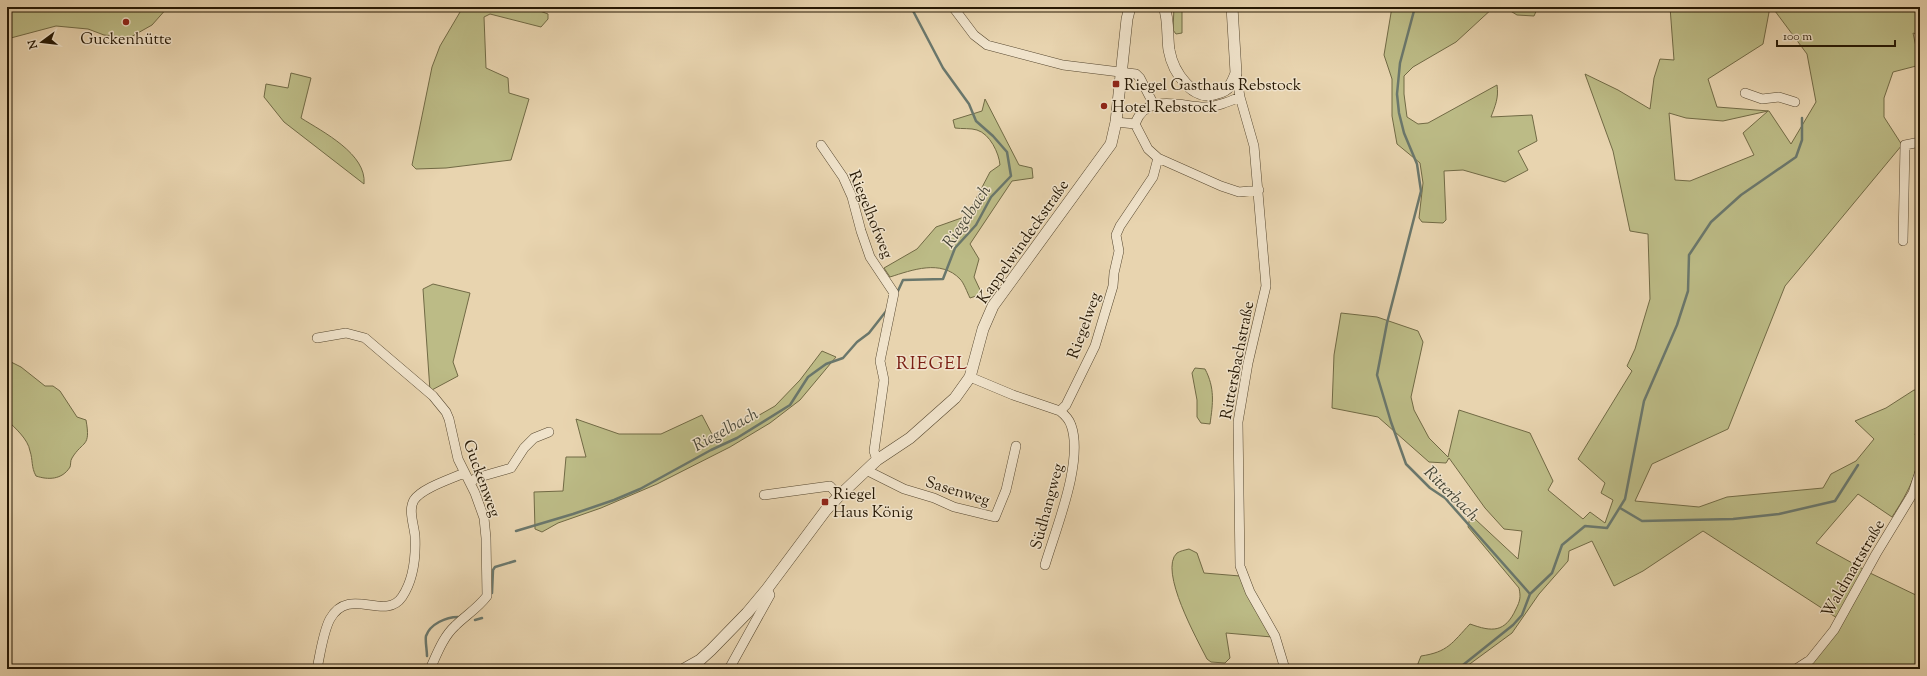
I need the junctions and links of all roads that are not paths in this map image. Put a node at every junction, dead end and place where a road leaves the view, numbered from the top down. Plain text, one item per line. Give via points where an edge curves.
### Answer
1 (953, 7) edge
2 (1130, 7) edge
3 (1164, 7) edge
4 (1232, 7) edge
5 (1122, 72) junction
6 (1236, 74) junction
7 (1745, 93) dead end
8 (1240, 97) junction
9 (1795, 102) dead end
10 (1154, 105) junction
11 (1116, 122) junction
12 (1135, 124) junction
13 (1920, 142) edge
14 (821, 145) dead end
15 (1158, 158) junction
16 (1259, 190) junction
17 (1903, 241) dead end
18 (317, 338) dead end
19 (970, 377) junction
20 (1060, 411) junction
21 (549, 432) dead end
22 (1016, 446) dead end
23 (877, 460) junction
24 (866, 470) junction
25 (1920, 471) edge
26 (464, 473) junction
27 (470, 483) junction
28 (764, 495) dead end
29 (839, 496) junction
30 (1045, 565) dead end
31 (767, 589) junction
32 (317, 669) edge
33 (430, 669) edge
34 (684, 669) edge
35 (729, 669) edge
36 (1285, 669) edge
37 (1796, 669) edge

1 - 5 street via 974,35 987,45 1063,65
2 - 5 street, Kappelwindeckstraße
3 - 6 street via 1170,56 1187,85 1201,95 1218,94 1227,89
4 - 6 street
5 - 10 street via 1136,74 1140,78
5 - 11 street, Kappelwindeckstraße
6 - 8 street, Rittersbachstraße
7 - 9 street via 1762,99 1779,97
8 - 10 street via 1225,104 1204,107 1170,102
8 - 16 street, Rittersbachstraße via 1254,146
10 - 12 street via 1142,112
11 - 12 street
11 - 19 street, Kappelwindeckstraße via 1111,144 1105,153 993,306 983,329
12 - 15 street via 1148,149
13 - 17 street via 1905,145
14 - 23 street, Riegelhofweg via 843,177 852,197 870,257 894,293 880,361 884,380 874,450
15 - 16 street via 1239,192
15 - 20 street, Riegelweg via 1153,177 1116,235 1118,251 1113,286 1095,346 1066,405
16 - 36 street, Rittersbachstraße via 1266,286 1246,371 1238,422 1238,547 1240,566 1250,592 1275,636
18 - 26 street, Guckenweg via 346,333 359,336 433,396 450,419 458,459
19 - 20 street
19 - 23 street, Kappelwindeckstraße via 956,398 944,409 910,438
20 - 30 street, Südhangweg via 1067,418 1074,435 1074,464
21 - 27 street via 534,438 511,468 476,478
22 - 24 street, Sasenweg via 1006,490 995,517 954,507 904,489
23 - 24 street, Kappelwindeckstraße
24 - 29 street, Kappelwindeckstraße
25 - 37 street, Waldmattstraße via 1913,493 1834,630 1810,660
26 - 27 street, Guckenweg
26 - 32 street via 437,485 414,500 411,510 415,537 414,569 402,597 396,604 386,607 348,603 339,609 329,621
27 - 33 street, Guckenweg via 484,518 486,596 446,636
28 - 29 street via 830,486
29 - 31 street, Kappelwindeckstraße
31 - 34 street, Kappelwindeckstraße via 711,650
31 - 35 street via 770,596 764,609

